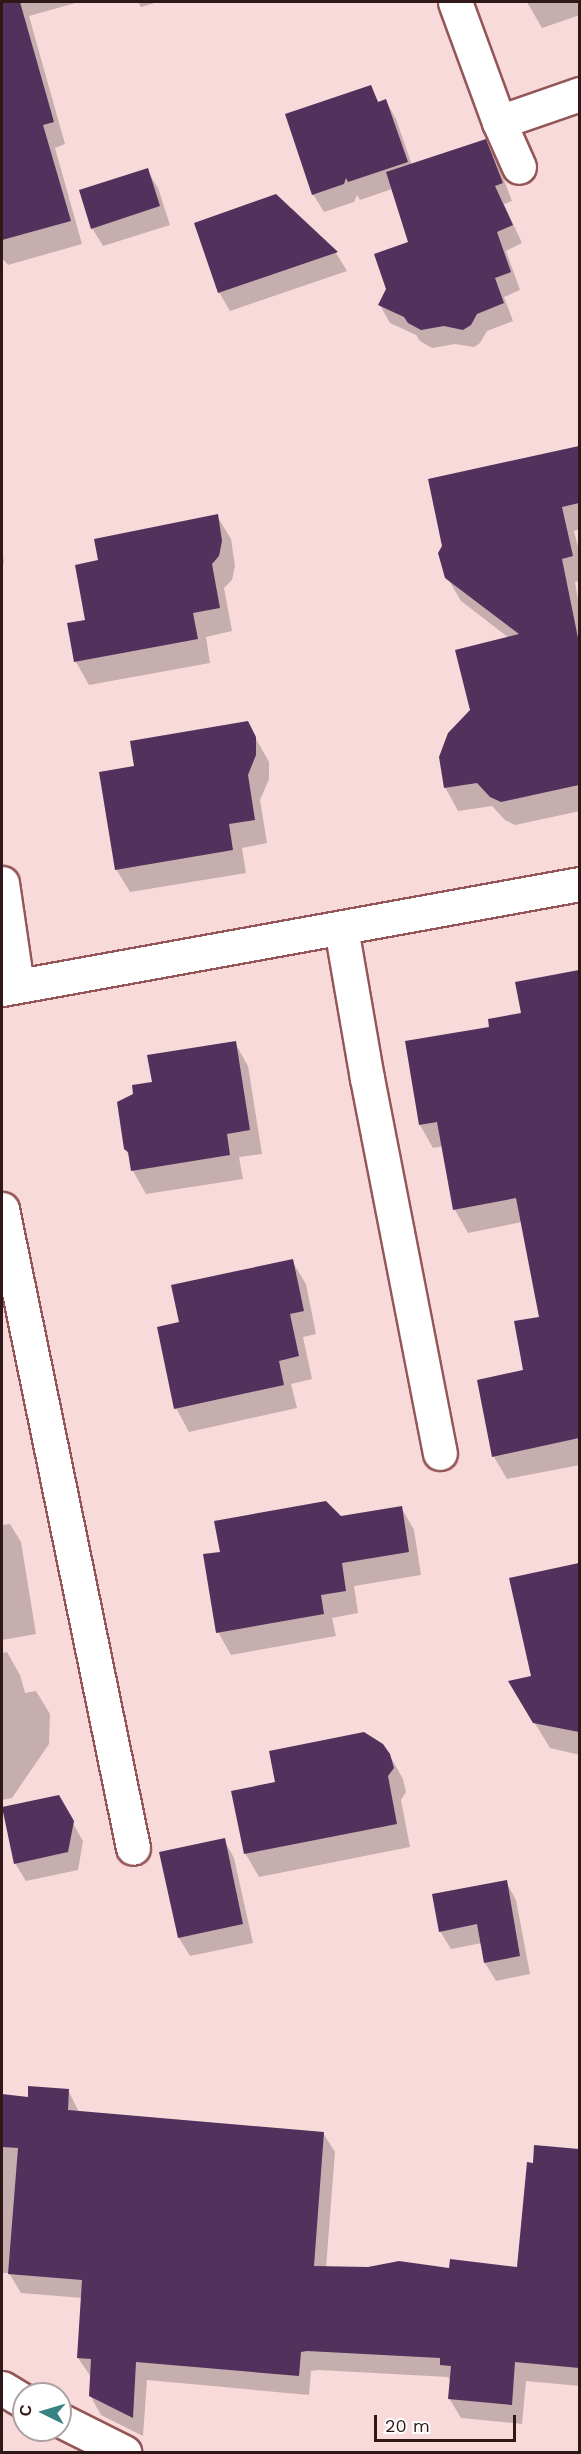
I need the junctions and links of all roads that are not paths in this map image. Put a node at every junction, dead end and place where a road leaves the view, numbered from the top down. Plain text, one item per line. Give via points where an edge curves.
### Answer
1 (455, 2) edge
2 (579, 94) edge
3 (499, 122) junction
4 (519, 167) dead end
5 (2, 883) edge
6 (579, 884) edge
7 (341, 928) junction
8 (9, 987) edge
9 (2, 1209) edge
10 (440, 1453) dead end
11 (133, 1848) dead end
12 (72, 2426) edge
13 (124, 2452) edge

1 - 3 street
2 - 3 street
3 - 4 street
5 - 8 street
6 - 7 street
7 - 8 street
7 - 10 street
9 - 11 street
12 - 13 street

